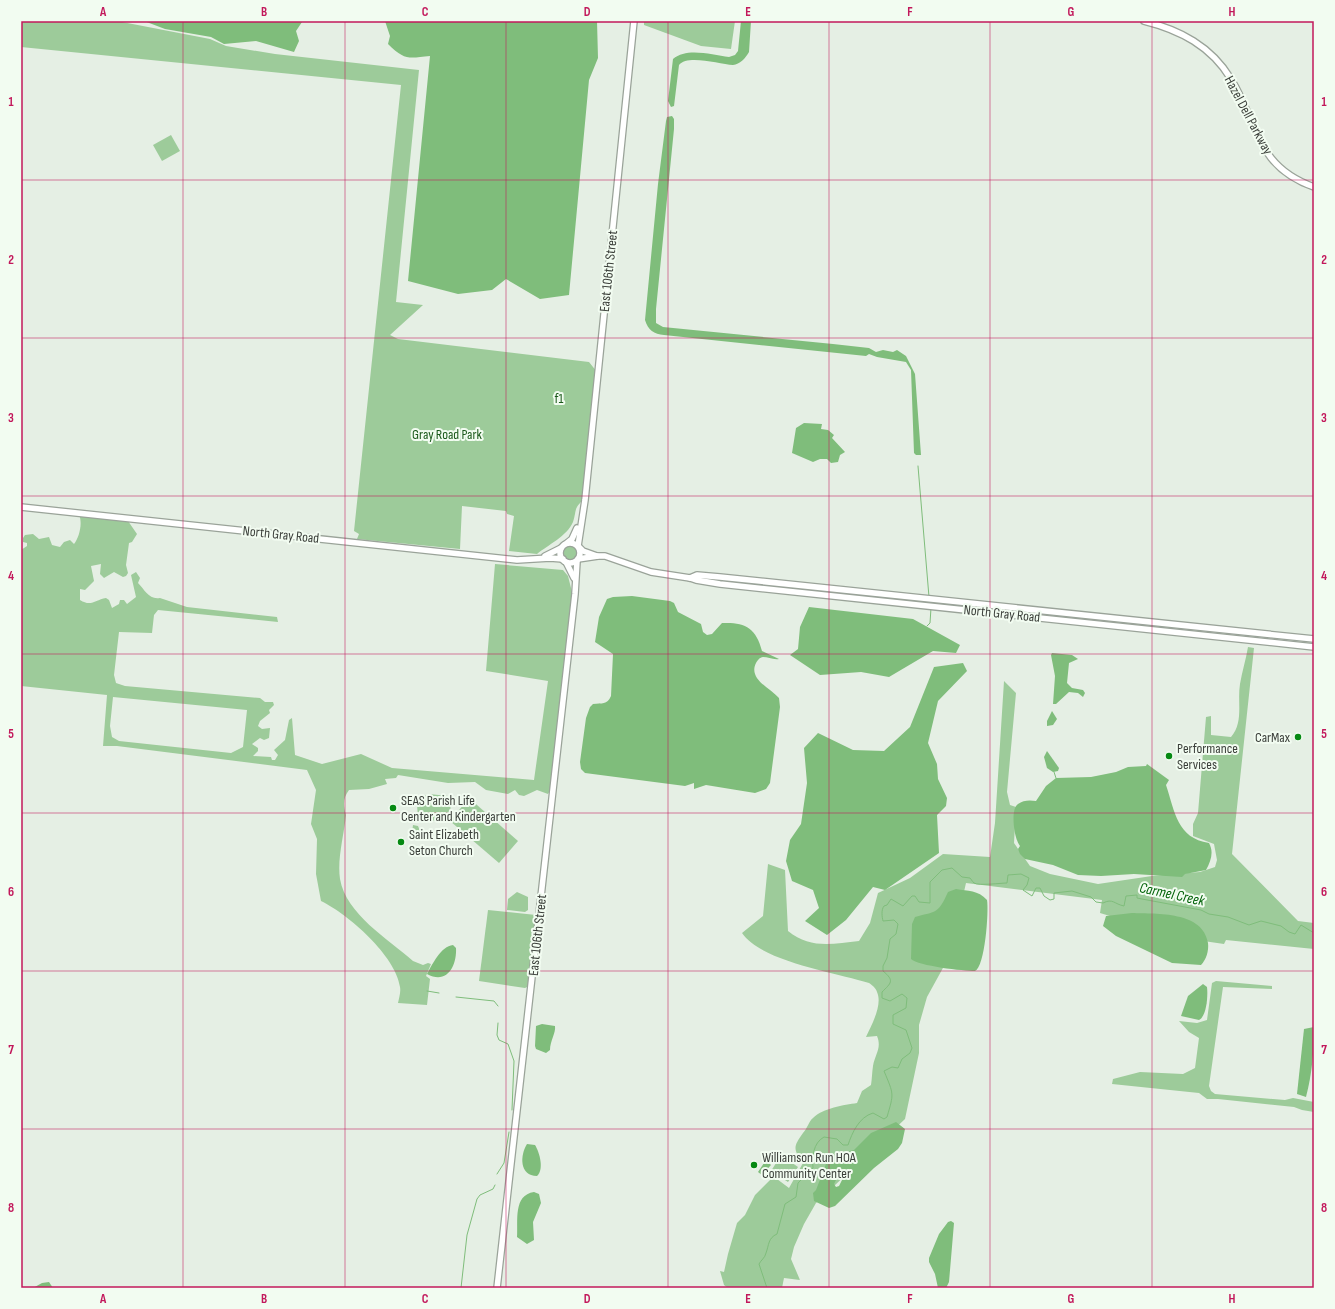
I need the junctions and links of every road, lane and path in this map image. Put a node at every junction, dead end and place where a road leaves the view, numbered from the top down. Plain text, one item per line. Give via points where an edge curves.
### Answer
1 (634, 21) edge
2 (1144, 21) edge
3 (1314, 187) edge
4 (21, 507) edge
5 (581, 521) junction
6 (567, 543) junction
7 (578, 547) junction
8 (561, 548) junction
9 (598, 556) junction
10 (541, 558) junction
11 (577, 560) junction
12 (564, 561) junction
13 (575, 582) junction
14 (946, 604) junction
15 (1314, 639) edge
16 (1314, 647) edge
17 (497, 1288) edge

1 - 5 street, East 106th Street
2 - 3 street, Hazel Dell Parkway via 1178,31 1212,55 1235,86 1264,149 1285,172
4 - 10 street, North Gray Road via 507,559
5 - 6 street, East 106th Street via 572,539
5 - 7 street, East 106th Street
6 - 7 street
6 - 8 street
7 - 9 street, North Gray Road
7 - 11 street via 580,555
8 - 10 street, North Gray Road
8 - 12 street via 560,554
9 - 11 street, North Gray Road
9 - 14 street, North Gray Road via 616,559 651,572 720,584
10 - 12 street, North Gray Road
11 - 12 street via 570,563
11 - 13 street, East 106th Street
12 - 13 street
13 - 17 street, East 106th Street
14 - 15 street, North Gray Road
14 - 16 street, North Gray Road

